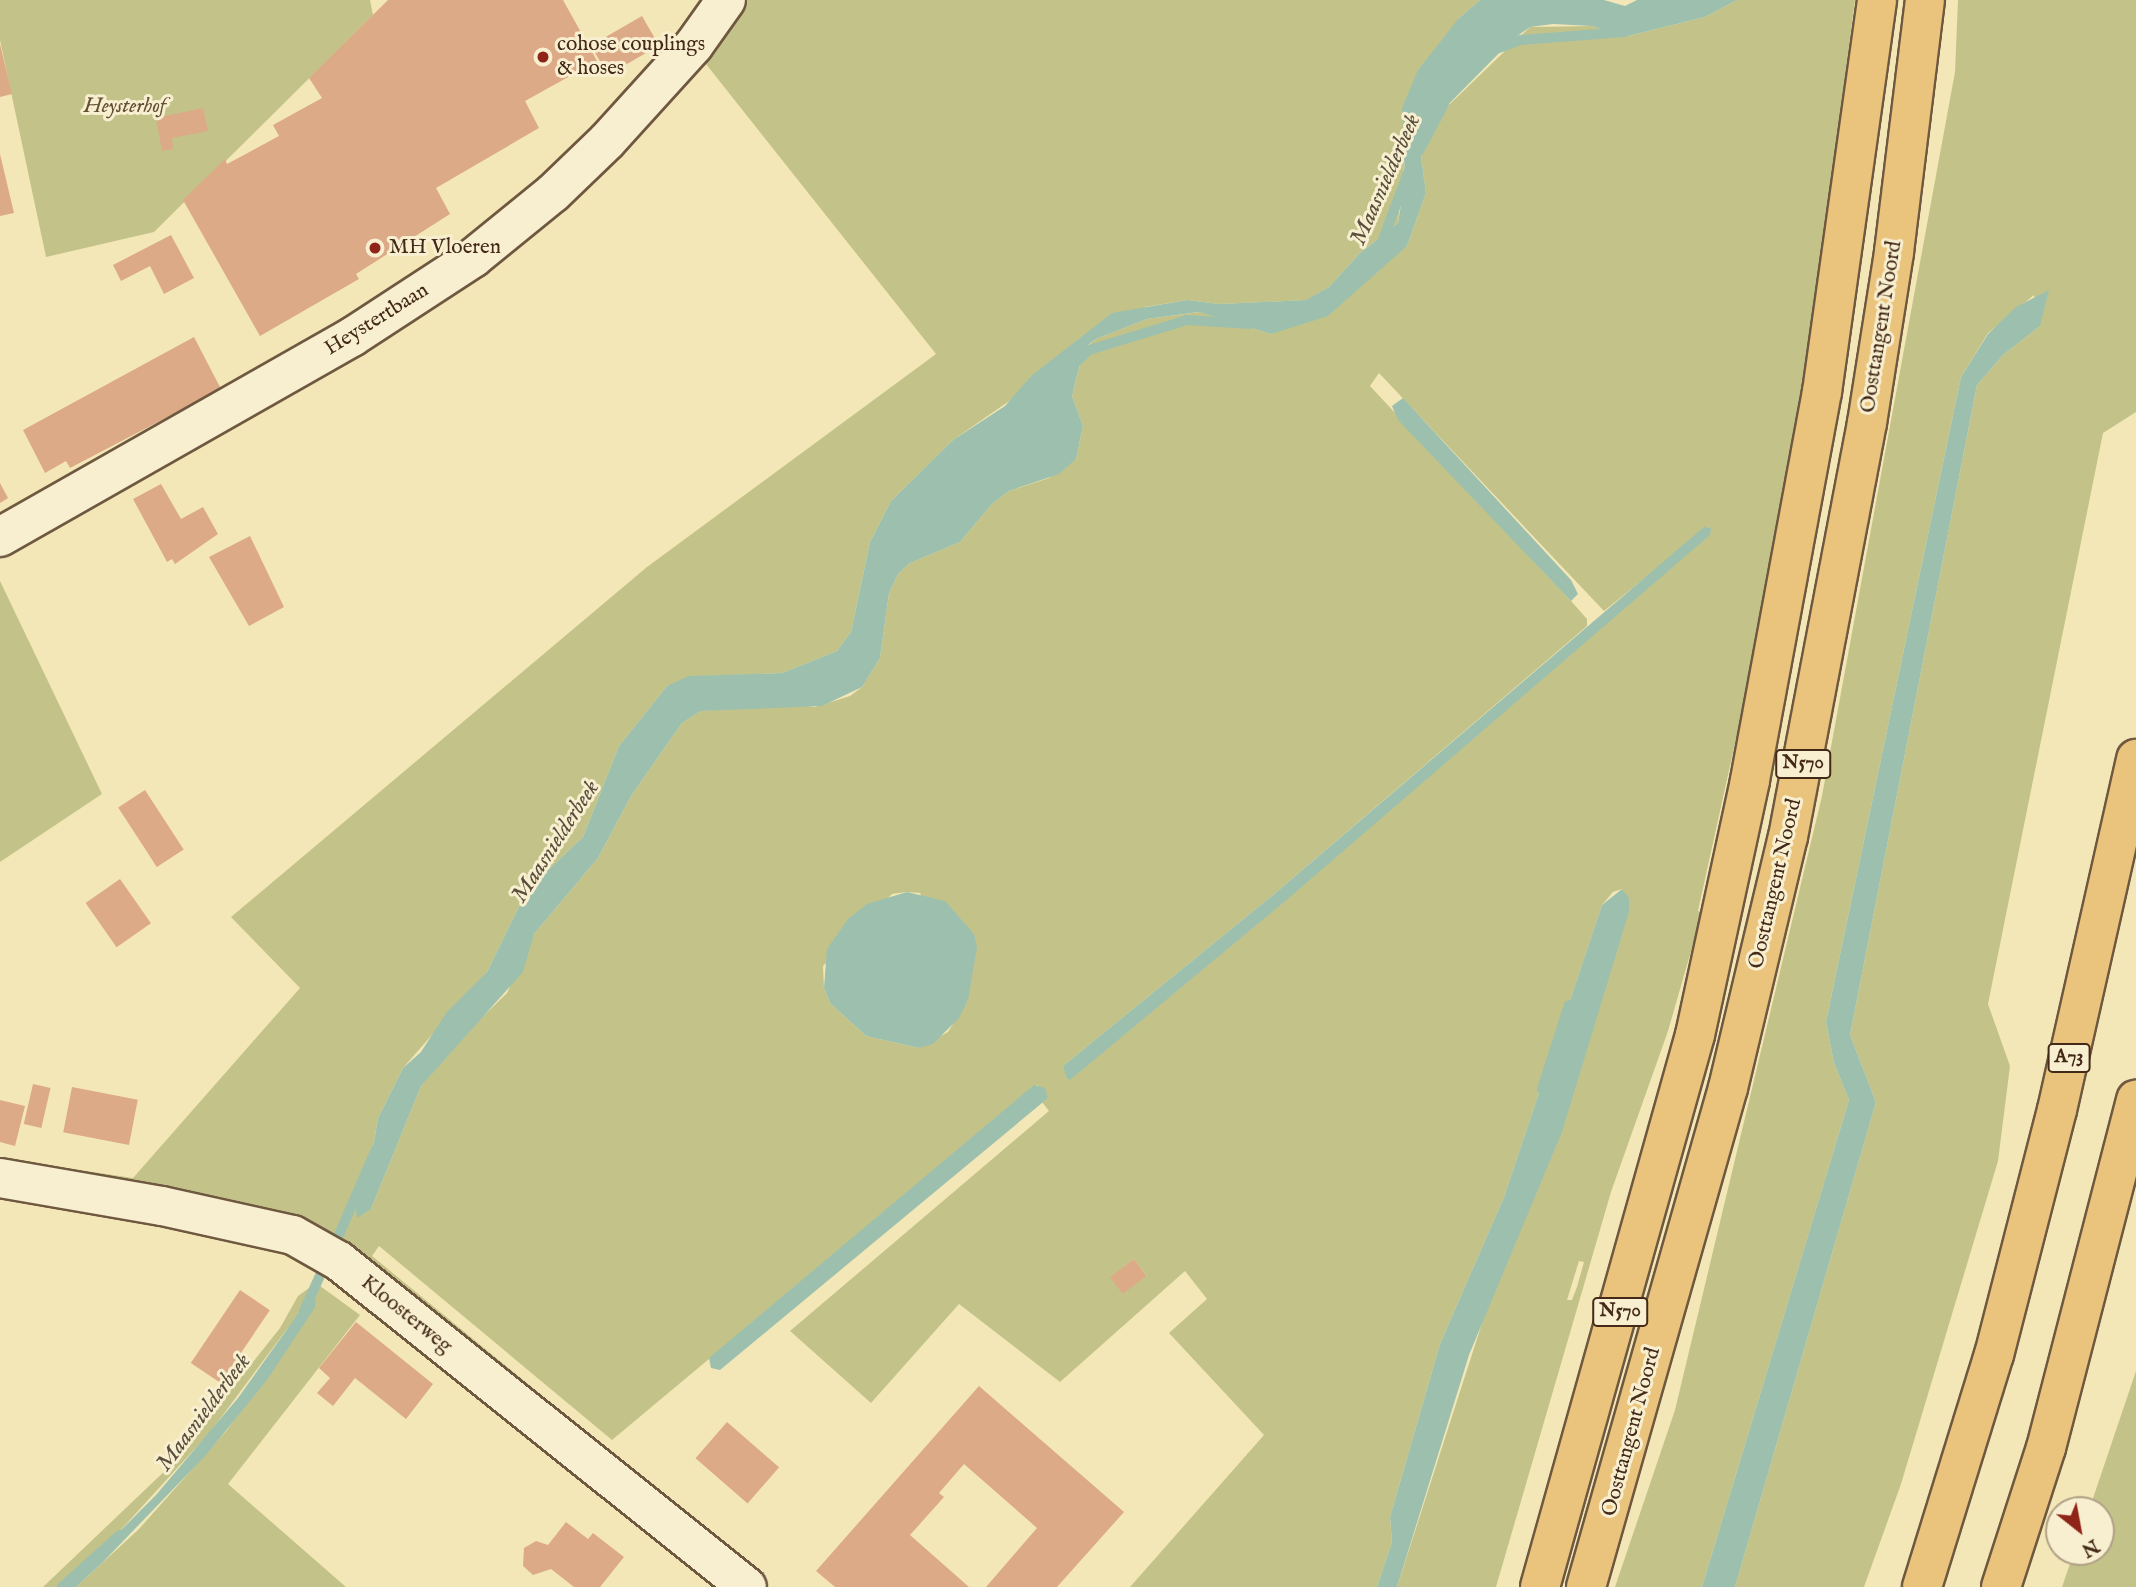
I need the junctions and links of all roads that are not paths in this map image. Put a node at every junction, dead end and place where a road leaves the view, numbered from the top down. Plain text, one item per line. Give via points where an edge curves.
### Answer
1 (726, 0) edge
2 (1877, 0) edge
3 (1925, 0) edge
4 (0, 537) edge
5 (2136, 759) edge
6 (2136, 1099) edge
7 (0, 1178) edge
8 (747, 1587) edge
9 (1540, 1587) edge
10 (1587, 1587) edge
11 (1922, 1587) edge
12 (2001, 1587) edge

1 - 4 street, Heystertbaan via 694,45 607,141 472,258 352,337
2 - 9 main road, Oosttangent Noord / N570 via 1822,392 1750,780 1695,1035
3 - 10 main road, Oosttangent Noord / N570 via 1894,252 1867,423 1791,823 1728,1088
5 - 11 main road, A73 via 2057,1110 1994,1355
6 - 12 main road via 2046,1448
7 - 8 street, Kloosterweg via 293,1235 339,1261

